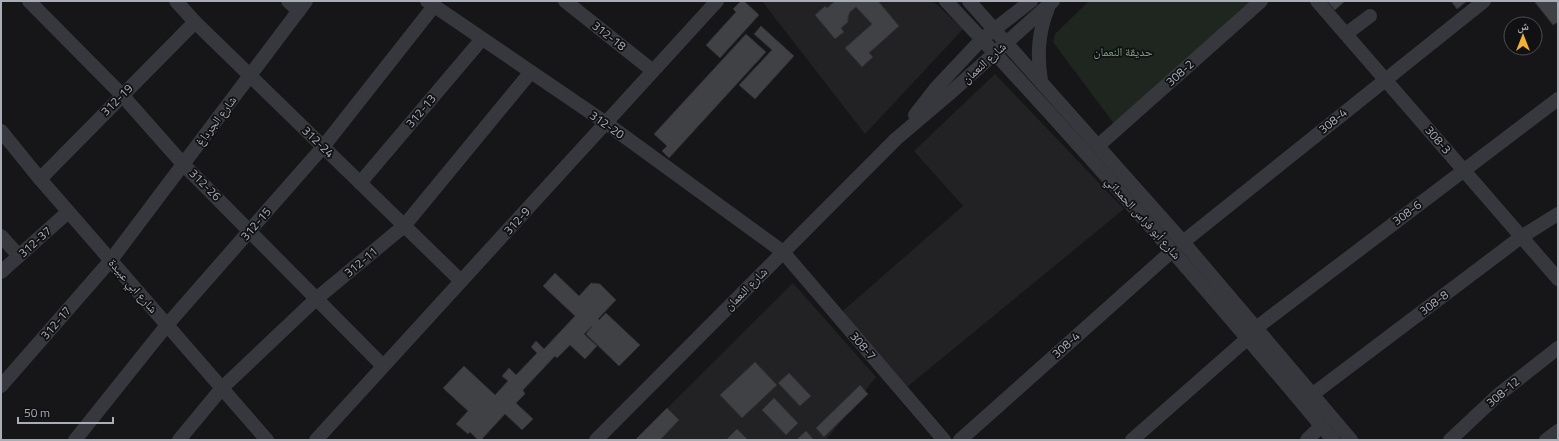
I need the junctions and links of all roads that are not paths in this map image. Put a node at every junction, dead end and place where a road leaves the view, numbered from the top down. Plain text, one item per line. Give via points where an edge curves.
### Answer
1 (29, 1) edge
2 (176, 1) edge
3 (288, 1) edge
4 (565, 1) edge
5 (717, 1) edge
6 (946, 1) edge
7 (969, 1) edge
8 (1031, 1) edge
9 (1261, 1) edge
10 (1317, 1) edge
11 (1484, 1) edge
12 (430, 3) edge
13 (1051, 3) edge
14 (302, 6) edge
15 (1370, 16) dead end
16 (195, 22) junction
17 (994, 29) junction
18 (1346, 34) junction
19 (482, 39) junction
20 (982, 39) junction
21 (1006, 43) junction
22 (995, 53) junction
23 (653, 71) junction
24 (530, 72) junction
25 (250, 75) junction
26 (1385, 80) junction
27 (1042, 82) junction
28 (122, 95) junction
29 (1558, 99) edge
30 (606, 123) junction
31 (1, 131) edge
32 (896, 139) junction
33 (1099, 145) junction
34 (323, 147) junction
35 (183, 164) junction
36 (1464, 170) junction
37 (40, 179) junction
38 (360, 183) junction
39 (68, 212) junction
40 (1558, 214) edge
41 (404, 226) junction
42 (250, 231) junction
43 (1, 236) edge
44 (1521, 237) junction
45 (1178, 246) junction
46 (783, 252) junction
47 (19, 256) junction
48 (111, 260) junction
49 (1, 272) edge
50 (1558, 279) edge
51 (461, 282) junction
52 (316, 298) junction
53 (167, 325) junction
54 (1252, 333) junction
55 (1558, 348) edge
56 (384, 366) junction
57 (1, 386) edge
58 (222, 388) junction
59 (1313, 394) junction
60 (1321, 426) junction
61 (1558, 431) edge
62 (75, 440) edge
63 (179, 440) edge
64 (267, 440) edge
65 (316, 440) edge
66 (596, 440) edge
67 (944, 440) edge
68 (960, 440) edge
69 (1132, 440) edge
70 (1307, 440) edge
71 (1332, 440) edge
72 (1351, 440) edge
73 (1450, 440) edge
74 (1546, 440) edge

1 - 28 street, 312-26
2 - 16 street, 312-24
3 - 14 street
4 - 23 street, 312-18
5 - 23 street, 312-9
6 - 20 street, شارع أبو فراس الحمداني
7 - 17 street, شارع أبو فراس الحمداني
8 - 17 street, شارع النعمان
9 - 33 street, 308-2
10 - 18 street, 308-3
11 - 26 street, 308-4
12 - 19 street, 312-20
12 - 34 street, 312-15
13 - 21 street, شارع النعمان
13 - 27 street via 1042,23 1038,42
14 - 25 street, شارع الجرداغ
15 - 18 street
16 - 25 street, 312-24
16 - 28 street, 312-19
17 - 20 street, شارع النعمان
17 - 21 street, شارع أبو فراس الحمداني
18 - 26 street, 308-3
19 - 24 street, 312-20
19 - 38 street, 312-13
20 - 22 street, شارع أبو فراس الحمداني
20 - 32 street, شارع النعمان via 936,88
21 - 22 street, شارع النعمان
21 - 27 street, شارع أبو فراس الحمداني
22 - 32 street, شارع النعمان
22 - 45 street, شارع أبو فراس الحمداني
23 - 30 street, 312-9
24 - 30 street, 312-20
24 - 41 street, 312-11
25 - 34 street, 312-24
25 - 35 street, شارع الجرداغ
26 - 36 street, 308-3
26 - 45 street, 308-4
27 - 33 street, شارع أبو فراس الحمداني
28 - 35 street, 312-26
28 - 37 street, 312-19
29 - 36 street, 308-6
30 - 46 street, 312-20
30 - 51 street, 312-9
31 - 37 street, شارع ابي عبيدة
32 - 46 street, شارع النعمان
33 - 45 street, شارع أبو فراس الحمداني
34 - 38 street, 312-24
34 - 42 street, 312-15
35 - 42 street, 312-26
35 - 48 street, شارع الجرداغ
36 - 44 street, 308-3
36 - 54 street, 308-6
37 - 39 street, شارع ابي عبيدة
38 - 41 street, 312-24
39 - 47 street, 312-37
39 - 48 street, شارع ابي عبيدة
40 - 44 street, 308-8
41 - 51 street, 312-24
41 - 52 street, 312-11
42 - 52 street, 312-26
42 - 53 street, 312-15
43 - 47 street
44 - 50 street, 308-3
44 - 59 street, 308-8
45 - 54 street, شارع أبو فراس الحمداني
45 - 68 street, 308-4
46 - 66 street, شارع النعمان
46 - 67 street, 308-7
47 - 49 street, 312-37
48 - 53 street, شارع ابي عبيدة
48 - 57 street, 312-17
51 - 56 street, 312-9
52 - 56 street, 312-26
52 - 58 street, 312-11
53 - 58 street, شارع ابي عبيدة
53 - 62 street, 312-15
54 - 59 street, شارع أبو فراس الحمداني
54 - 60 street, شارع أبو فراس الحمداني
54 - 69 street, 308-6
55 - 73 street, 308-12 via 1498,395
56 - 65 street, 312-9
58 - 63 street, 312-11
58 - 64 street, شارع ابي عبيدة
59 - 72 street, شارع أبو فراس الحمداني
60 - 70 street
60 - 71 street, شارع أبو فراس الحمداني
61 - 74 street

